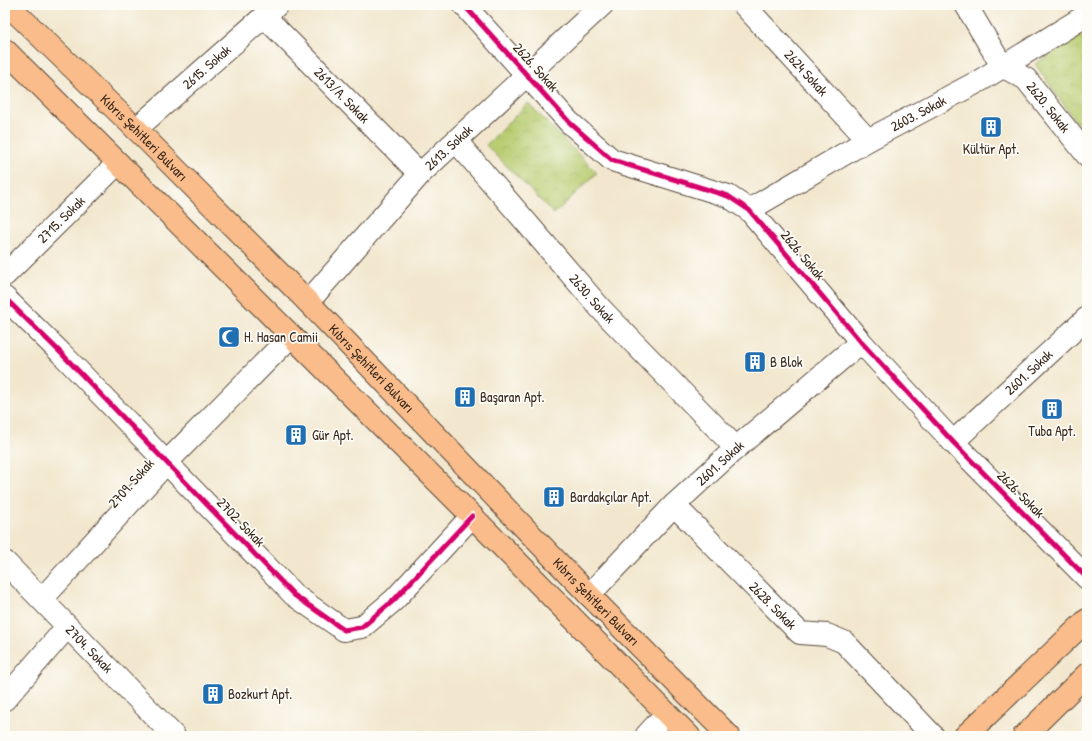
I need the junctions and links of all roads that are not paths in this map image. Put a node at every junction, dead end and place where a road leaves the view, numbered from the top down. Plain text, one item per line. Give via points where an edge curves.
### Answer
1 (8, 5) edge
2 (464, 5) edge
3 (602, 5) edge
4 (744, 5) edge
5 (966, 5) edge
6 (271, 10) edge
7 (1087, 15) edge
8 (5, 50) edge
9 (1002, 66) junction
10 (528, 75) junction
11 (136, 129) junction
12 (868, 140) junction
13 (456, 141) junction
14 (1087, 154) edge
15 (118, 163) junction
16 (420, 174) junction
17 (748, 210) junction
18 (5, 276) edge
19 (5, 298) edge
20 (308, 302) junction
21 (1087, 318) edge
22 (291, 336) junction
23 (861, 342) junction
24 (953, 442) junction
25 (736, 448) junction
26 (167, 462) junction
27 (674, 505) junction
28 (472, 516) junction
29 (5, 562) edge
30 (1087, 578) edge
31 (589, 594) junction
32 (42, 599) junction
33 (1087, 620) edge
34 (67, 627) junction
35 (1087, 674) edge
36 (5, 699) edge
37 (666, 714) junction
38 (174, 736) edge
39 (646, 736) edge
40 (689, 736) edge
41 (729, 736) edge
42 (933, 736) edge
43 (965, 736) edge
44 (1024, 736) edge

1 - 11 main road, Kıbrıs Şehitleri Bulvarı
2 - 10 street, 2626. Sokak
3 - 10 street, 2613. Sokak
4 - 12 street, 2624 Sokak
5 - 9 street
6 - 11 street, 2615. Sokak
6 - 16 street, 2613/A. Sokak
7 - 9 street, 2603. Sokak
8 - 15 main road, Kıbrıs Şehitleri Bulvarı
9 - 12 street, 2603. Sokak via 981,80
9 - 14 street, 2620. Sokak via 1026,79
10 - 13 street, 2613. Sokak
10 - 17 street, 2626. Sokak via 569,122 612,160 728,196
11 - 20 main road, Kıbrıs Şehitleri Bulvarı
12 - 17 street, 2603. Sokak
13 - 16 street, 2613. Sokak
13 - 25 street, 2630. Sokak via 601,309
15 - 18 street, 2715. Sokak
15 - 22 main road, Kıbrıs Şehitleri Bulvarı
16 - 20 street, 2613. Sokak
17 - 23 street, 2626. Sokak
19 - 26 street, 2702. Sokak
20 - 31 main road, Kıbrıs Şehitleri Bulvarı
21 - 24 street, 2601. Sokak
22 - 26 street, 2709. Sokak
22 - 28 main road, Kıbrıs Şehitleri Bulvarı
23 - 24 street, 2626. Sokak
23 - 25 street, 2601. Sokak
24 - 30 street, 2626. Sokak
25 - 27 street, 2601. Sokak
26 - 28 street, 2702. Sokak via 294,595 344,630 362,627 394,600
26 - 32 street, 2709. Sokak
27 - 31 street, 2601. Sokak
27 - 42 street, 2628. Sokak via 800,633 827,635 844,642
28 - 37 main road, Kıbrıs Şehitleri Bulvarı
29 - 32 street, 2704. Sokak
31 - 41 main road, Kıbrıs Şehitleri Bulvarı
32 - 34 street, 2704. Sokak
33 - 43 main road
34 - 36 street
34 - 38 street, 2704. Sokak
35 - 44 main road
37 - 39 street
37 - 40 main road, Kıbrıs Şehitleri Bulvarı

